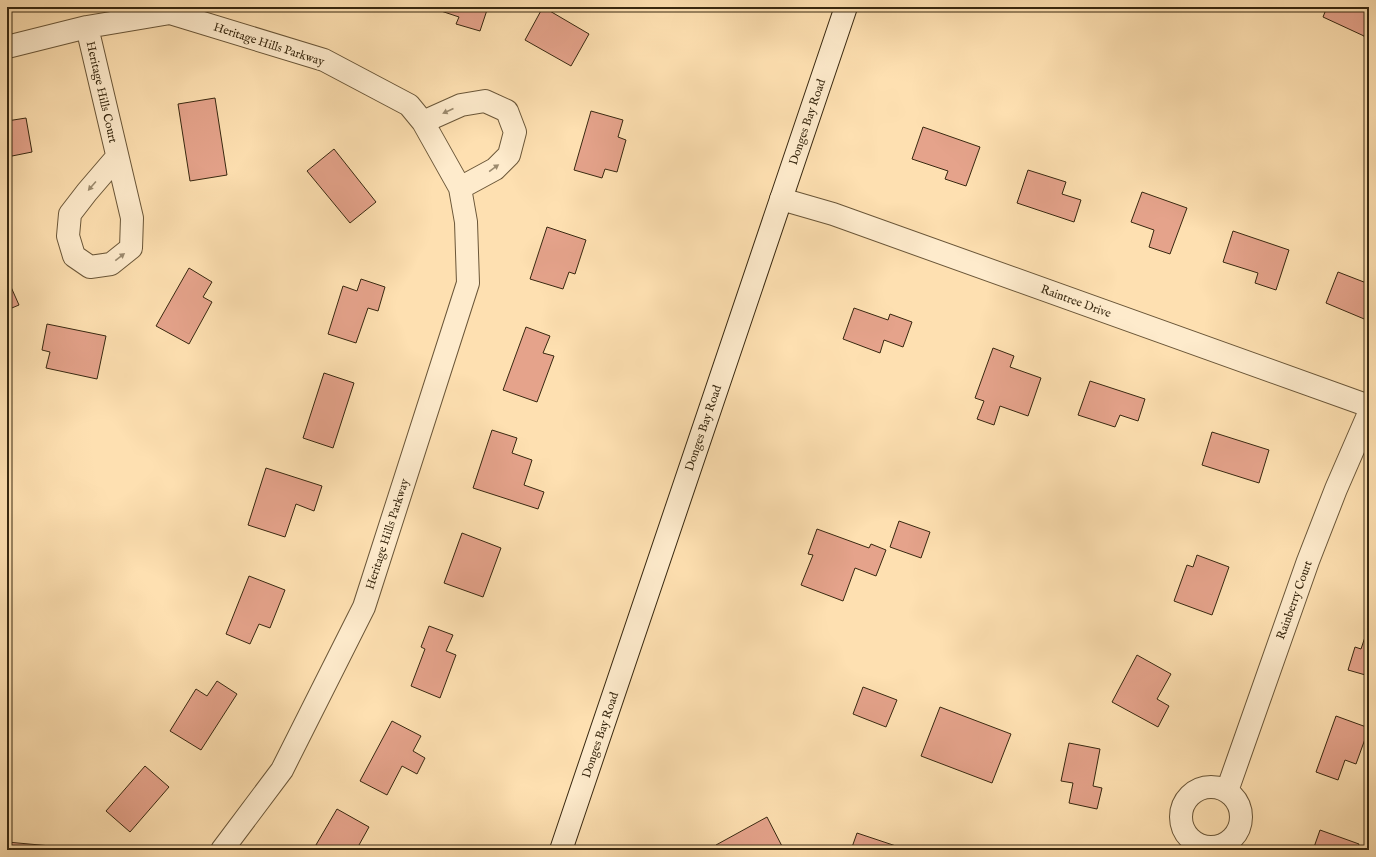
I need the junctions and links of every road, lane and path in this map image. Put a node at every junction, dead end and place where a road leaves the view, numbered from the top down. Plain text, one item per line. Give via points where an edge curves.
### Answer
1 (846, 7) edge
2 (87, 27) junction
3 (7, 46) edge
4 (423, 122) junction
5 (118, 156) junction
6 (460, 188) junction
7 (781, 199) junction
8 (1369, 406) edge
9 (1369, 413) edge
10 (1227, 791) dead end
11 (222, 850) edge
12 (561, 850) edge

1 - 7 street, Donges Bay Road
2 - 3 street, Heritage Hills Parkway
2 - 4 street, Heritage Hills Parkway via 170,12 324,60 409,105
2 - 5 street, Heritage Hills Court
4 - 6 street, Heritage Hills Parkway
6 -> 4 street via 495,169 509,155 515,132 507,111 485,101 461,105
5 -> 5 street, Heritage Hills Court via 70,214 68,236 74,256 90,267 111,264 131,248 132,218
6 - 11 street, Heritage Hills Parkway via 466,222 468,283 364,607 282,770
7 - 8 street, Raintree Drive via 833,214
7 - 12 street, Donges Bay Road
9 - 10 street, Rainberry Court via 1308,561

